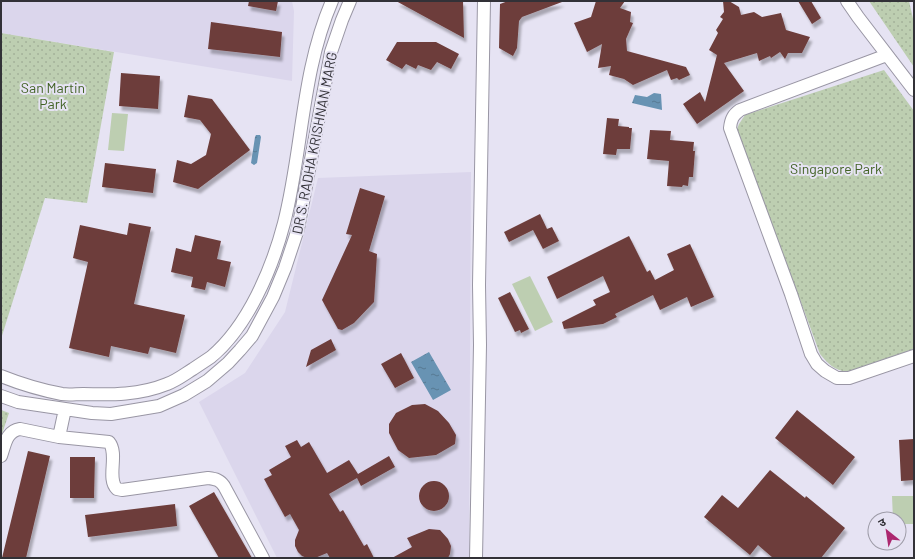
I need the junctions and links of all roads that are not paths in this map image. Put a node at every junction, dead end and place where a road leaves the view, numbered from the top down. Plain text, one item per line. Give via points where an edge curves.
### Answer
1 (332, 1) edge
2 (350, 1) edge
3 (484, 1) edge
4 (847, 1) edge
5 (887, 56) junction
6 (914, 90) edge
7 (284, 224) junction
8 (298, 228) junction
9 (217, 350) junction
10 (914, 356) edge
11 (228, 363) junction
12 (1, 376) edge
13 (23, 384) junction
14 (1, 396) edge
15 (18, 402) junction
16 (65, 409) junction
17 (59, 437) junction
18 (1, 456) edge
19 (263, 558) edge
20 (476, 558) edge

1 - 7 street, DR S. RADHA KRISHNAN MARG via 306,88 293,183
2 - 8 street, DR S. RADHA KRISHNAN MARG via 331,52
3 - 20 street
4 - 5 street
5 - 6 street
5 - 10 street via 740,110 734,114 730,128 811,354 817,364 837,378 849,378
7 - 8 street
7 - 9 street, DR S. RADHA KRISHNAN MARG via 271,263 251,306 232,335
8 - 11 street, DR S. RADHA KRISHNAN MARG via 276,290 252,336
9 - 11 street
9 - 13 street, DR S. RADHA KRISHNAN MARG via 167,384 137,393 64,394
11 - 16 street, DR S. RADHA KRISHNAN MARG via 207,381 159,406 111,414
12 - 13 street, DR S. RADHA KRISHNAN MARG
13 - 15 street
14 - 15 street, DR S. RADHA KRISHNAN MARG
15 - 16 street, DR S. RADHA KRISHNAN MARG
16 - 17 street
17 - 18 street via 14,430 7,437
17 - 19 street via 109,442 112,448 113,483 117,489 216,478 221,482

